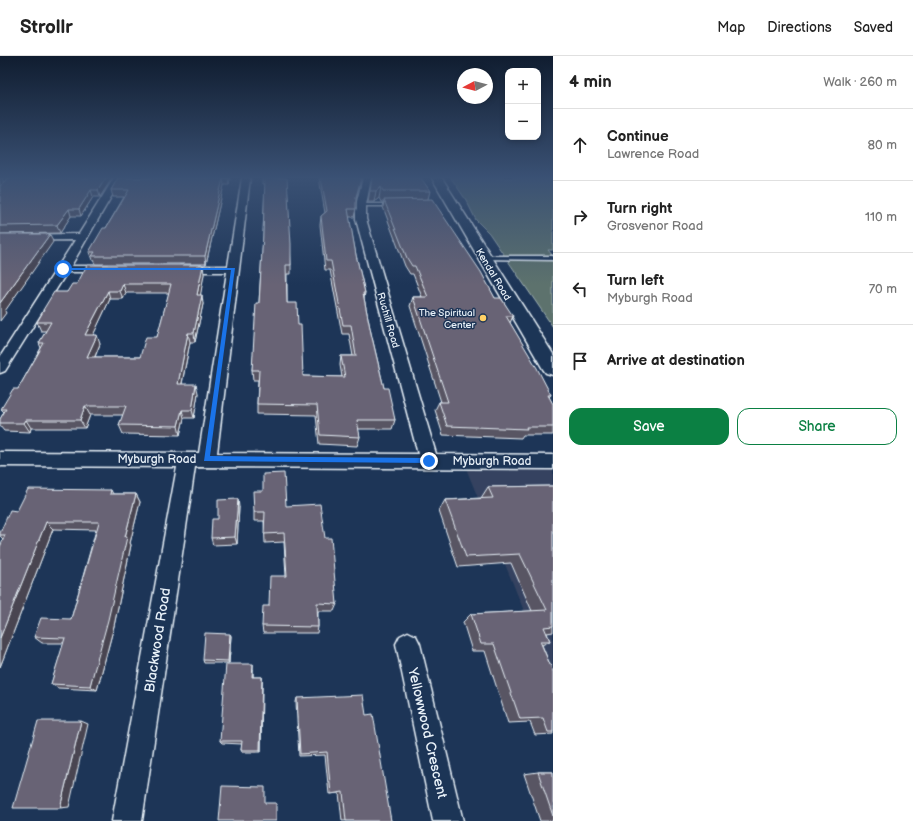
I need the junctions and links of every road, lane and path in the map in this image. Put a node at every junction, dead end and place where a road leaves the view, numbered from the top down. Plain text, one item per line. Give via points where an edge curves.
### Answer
1 (97, 214) edge
2 (241, 214) edge
3 (361, 214) edge
4 (458, 214) edge
5 (83, 237) junction
6 (0, 238) edge
7 (485, 258) junction
8 (553, 258) edge
9 (63, 269) junction
10 (118, 269) edge
11 (172, 269) edge
12 (234, 269) junction
13 (0, 368) edge
14 (553, 369) edge
15 (0, 459) edge
16 (197, 459) junction
17 (429, 461) junction
18 (553, 462) edge
19 (408, 644) dead end
20 (128, 821) edge
21 (448, 821) edge

1 - 5 street
2 - 12 street, Blackwood Road
3 - 17 street, Ruchill Road
4 - 7 main road, Kendal Road
5 - 6 street
5 - 9 street
7 - 8 lane
7 - 14 main road, Kendal Road
9 - 10 street
9 - 13 street
11 - 12 street
12 - 16 street, Blackwood Road
15 - 16 street, Myburgh Road
16 - 17 street, Myburgh Road
16 - 20 street, Blackwood Road
17 - 18 street, Myburgh Road
19 - 21 street, Yellowwood Crescent

